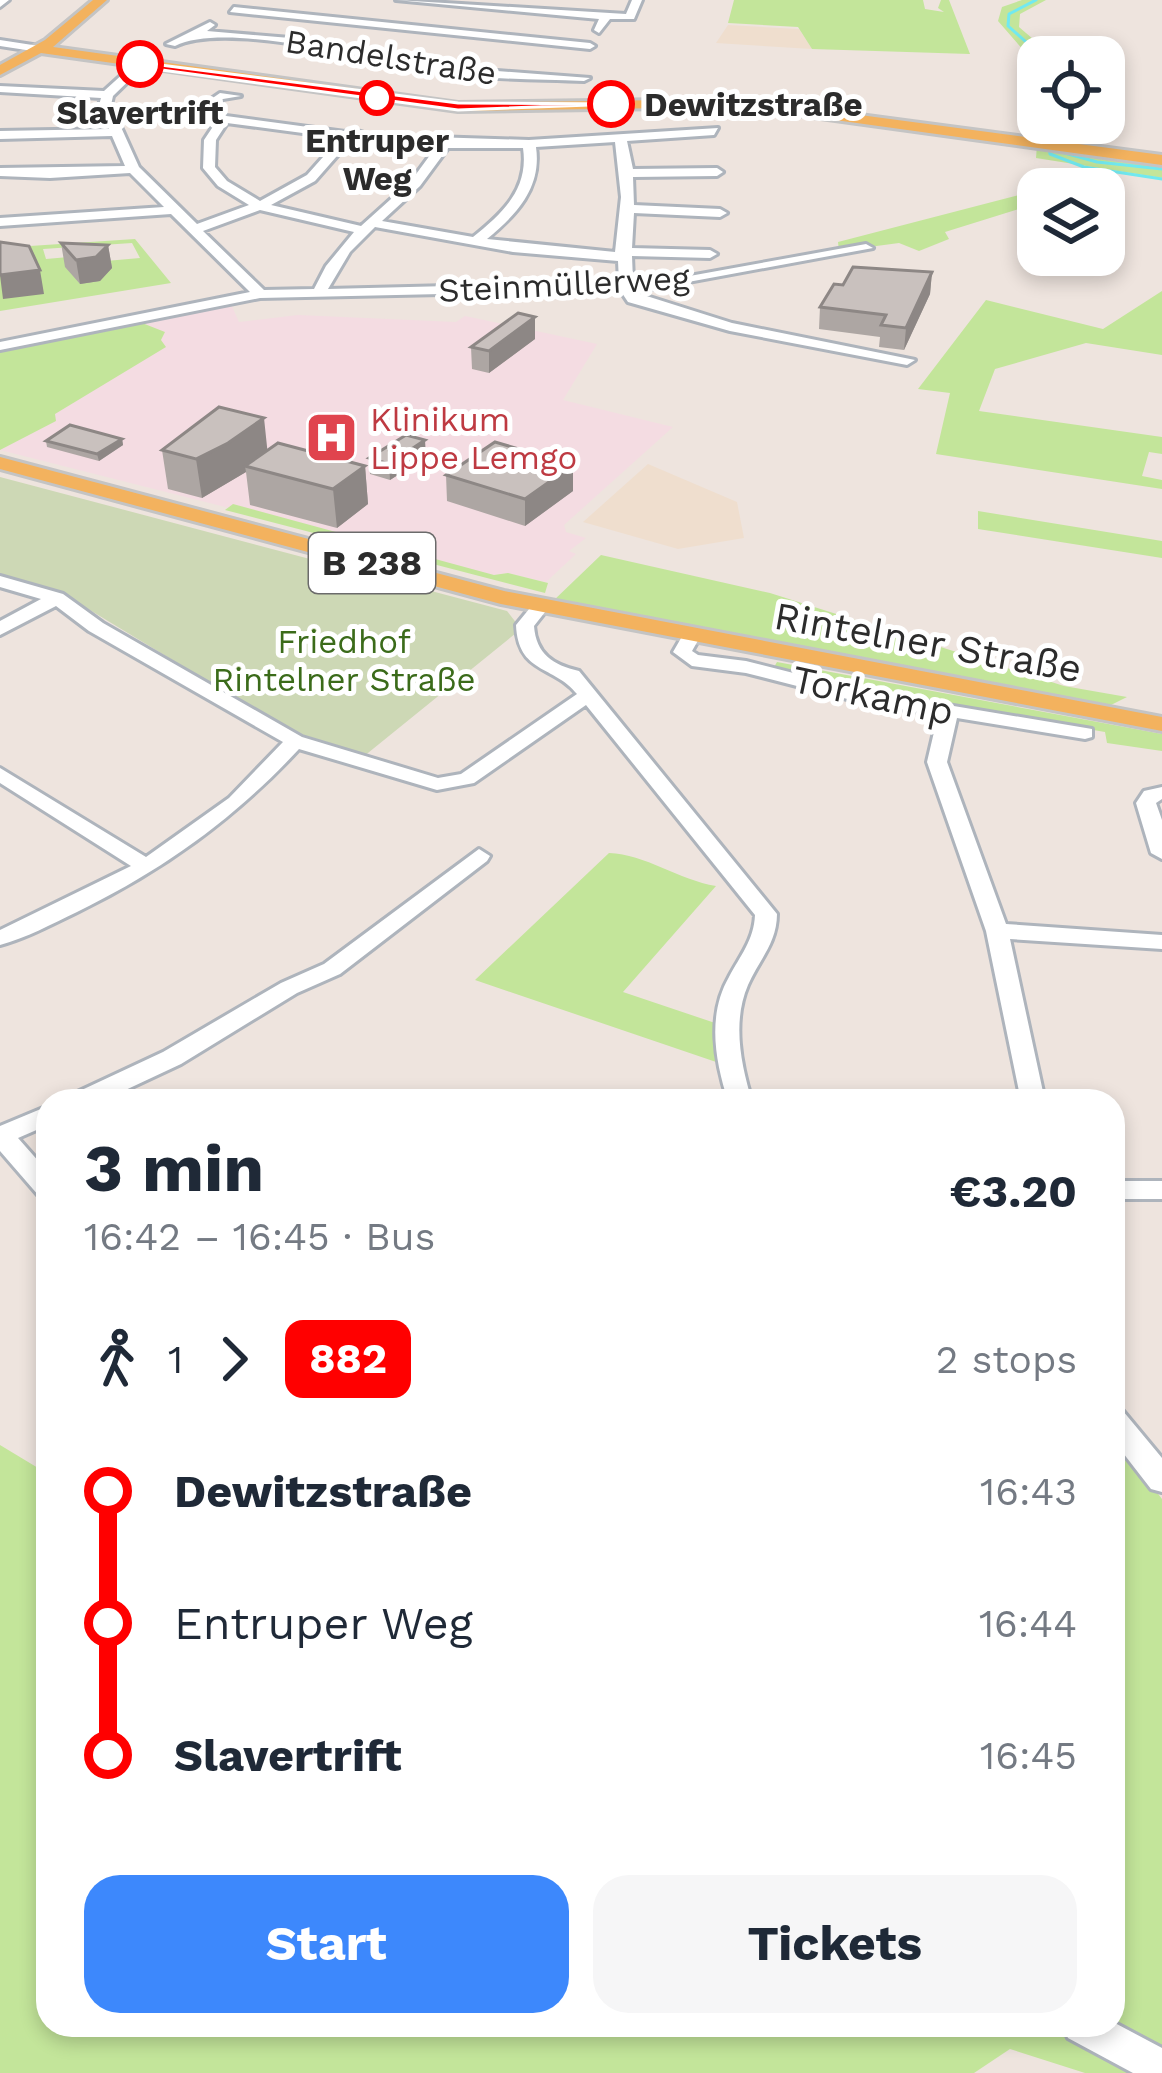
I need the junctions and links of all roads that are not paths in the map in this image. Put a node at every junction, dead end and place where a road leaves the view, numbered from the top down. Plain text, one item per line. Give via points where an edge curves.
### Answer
1 (101, 0) edge
2 (247, 0) edge
3 (401, 0) edge
4 (552, 0) edge
5 (637, 0) edge
6 (562, 1) edge
7 (463, 4) edge
8 (234, 10) junction
9 (606, 16) junction
10 (197, 33) junction
11 (0, 43) edge
12 (171, 44) dead end
13 (590, 46) junction
14 (39, 49) junction
15 (140, 64) junction
16 (0, 71) edge
17 (584, 78) junction
18 (0, 89) edge
19 (107, 95) junction
20 (236, 96) dead end
21 (597, 105) junction
22 (223, 120) junction
23 (714, 131) dead end
24 (114, 132) junction
25 (351, 134) junction
26 (0, 135) edge
27 (621, 139) junction
28 (444, 144) junction
29 (529, 144) junction
30 (1162, 160) edge
31 (133, 169) junction
32 (0, 172) edge
33 (717, 172) dead end
34 (631, 173) junction
35 (261, 205) junction
36 (629, 209) junction
37 (172, 210) junction
38 (720, 213) dead end
39 (0, 222) edge
40 (368, 226) junction
41 (193, 230) junction
42 (475, 242) junction
43 (866, 248) dead end
44 (710, 254) dead end
45 (622, 255) junction
46 (626, 285) junction
47 (320, 291) junction
48 (260, 294) junction
49 (0, 346) edge
50 (907, 360) dead end
51 (0, 463) edge
52 (0, 581) edge
53 (57, 598) junction
54 (540, 607) junction
55 (0, 629) edge
56 (685, 636) junction
57 (588, 695) junction
58 (949, 712) junction
59 (1162, 724) edge
60 (1084, 733) dead end
61 (295, 741) junction
62 (0, 774) edge
63 (1155, 795) edge
64 (1162, 853) edge
65 (478, 856) dead end
66 (146, 867) junction
67 (997, 931) junction
68 (0, 938) edge
69 (1162, 942) edge
70 (106, 1089) edge
71 (736, 1089) edge
72 (1030, 1089) edge
73 (36, 1120) edge
74 (0, 1136) edge
75 (36, 1176) edge
76 (1125, 1190) edge
77 (1162, 1190) edge
78 (1125, 1434) edge
79 (1162, 1480) edge
80 (1104, 2037) edge
81 (1162, 2068) edge

1 - 14 main road
2 - 8 street
3 - 7 street
4 - 6 street
5 - 9 street via 630,17
7 - 9 street
8 - 10 street
8 - 13 street
9 - 13 street
10 - 12 street
10 - 17 street, Bandelstraße via 302,42 458,71
11 - 14 street
13 - 17 street
14 - 15 main road
14 - 16 main road
15 - 19 street
15 - 21 main road via 458,107
17 - 21 street
18 - 19 street
19 - 24 street
20 - 22 street via 220,96 194,115
21 - 30 main road via 790,109
22 - 25 street
22 - 35 street via 210,140 209,168 232,194
23 - 27 street
24 - 26 street
24 - 31 street
25 - 28 street
25 - 35 street via 311,178
27 - 29 street
27 - 34 street
28 - 29 street
28 - 40 street via 422,178
29 - 42 street via 533,165 522,197
31 - 32 street
31 - 37 street
33 - 34 street
34 - 36 street
35 - 40 street
35 - 41 street
36 - 38 street
36 - 45 street
37 - 39 street
37 - 41 street
40 - 42 street
40 - 47 street via 330,266
41 - 48 street
42 - 45 street
43 - 46 street, Steinmüllerweg
44 - 45 street
45 - 46 street
46 - 47 street, Steinmüllerweg
46 - 50 street via 633,299 657,308
47 - 48 street, Steinmüllerweg
48 - 49 street, Steinmüllerweg
51 - 54 main road, Rintelner Straße / B 238
52 - 53 street
53 - 55 street
53 - 61 street
54 - 56 main road, Rintelner Straße / B 238
54 - 57 street via 525,625 527,646
56 - 58 street, Torkamp via 682,652 692,660
56 - 59 main road, Rintelner Straße / B 238
57 - 61 street via 452,783 421,781
57 - 71 street via 766,914 768,928 731,997 728,1066
58 - 60 street, Torkamp
58 - 67 street via 937,762
61 - 66 street via 237,802
62 - 66 street
63 - 64 street
65 - 70 street via 332,969
66 - 68 street
67 - 69 street
67 - 72 street
73 - 74 street
74 - 75 street
76 - 77 street
78 - 79 street
80 - 81 street

